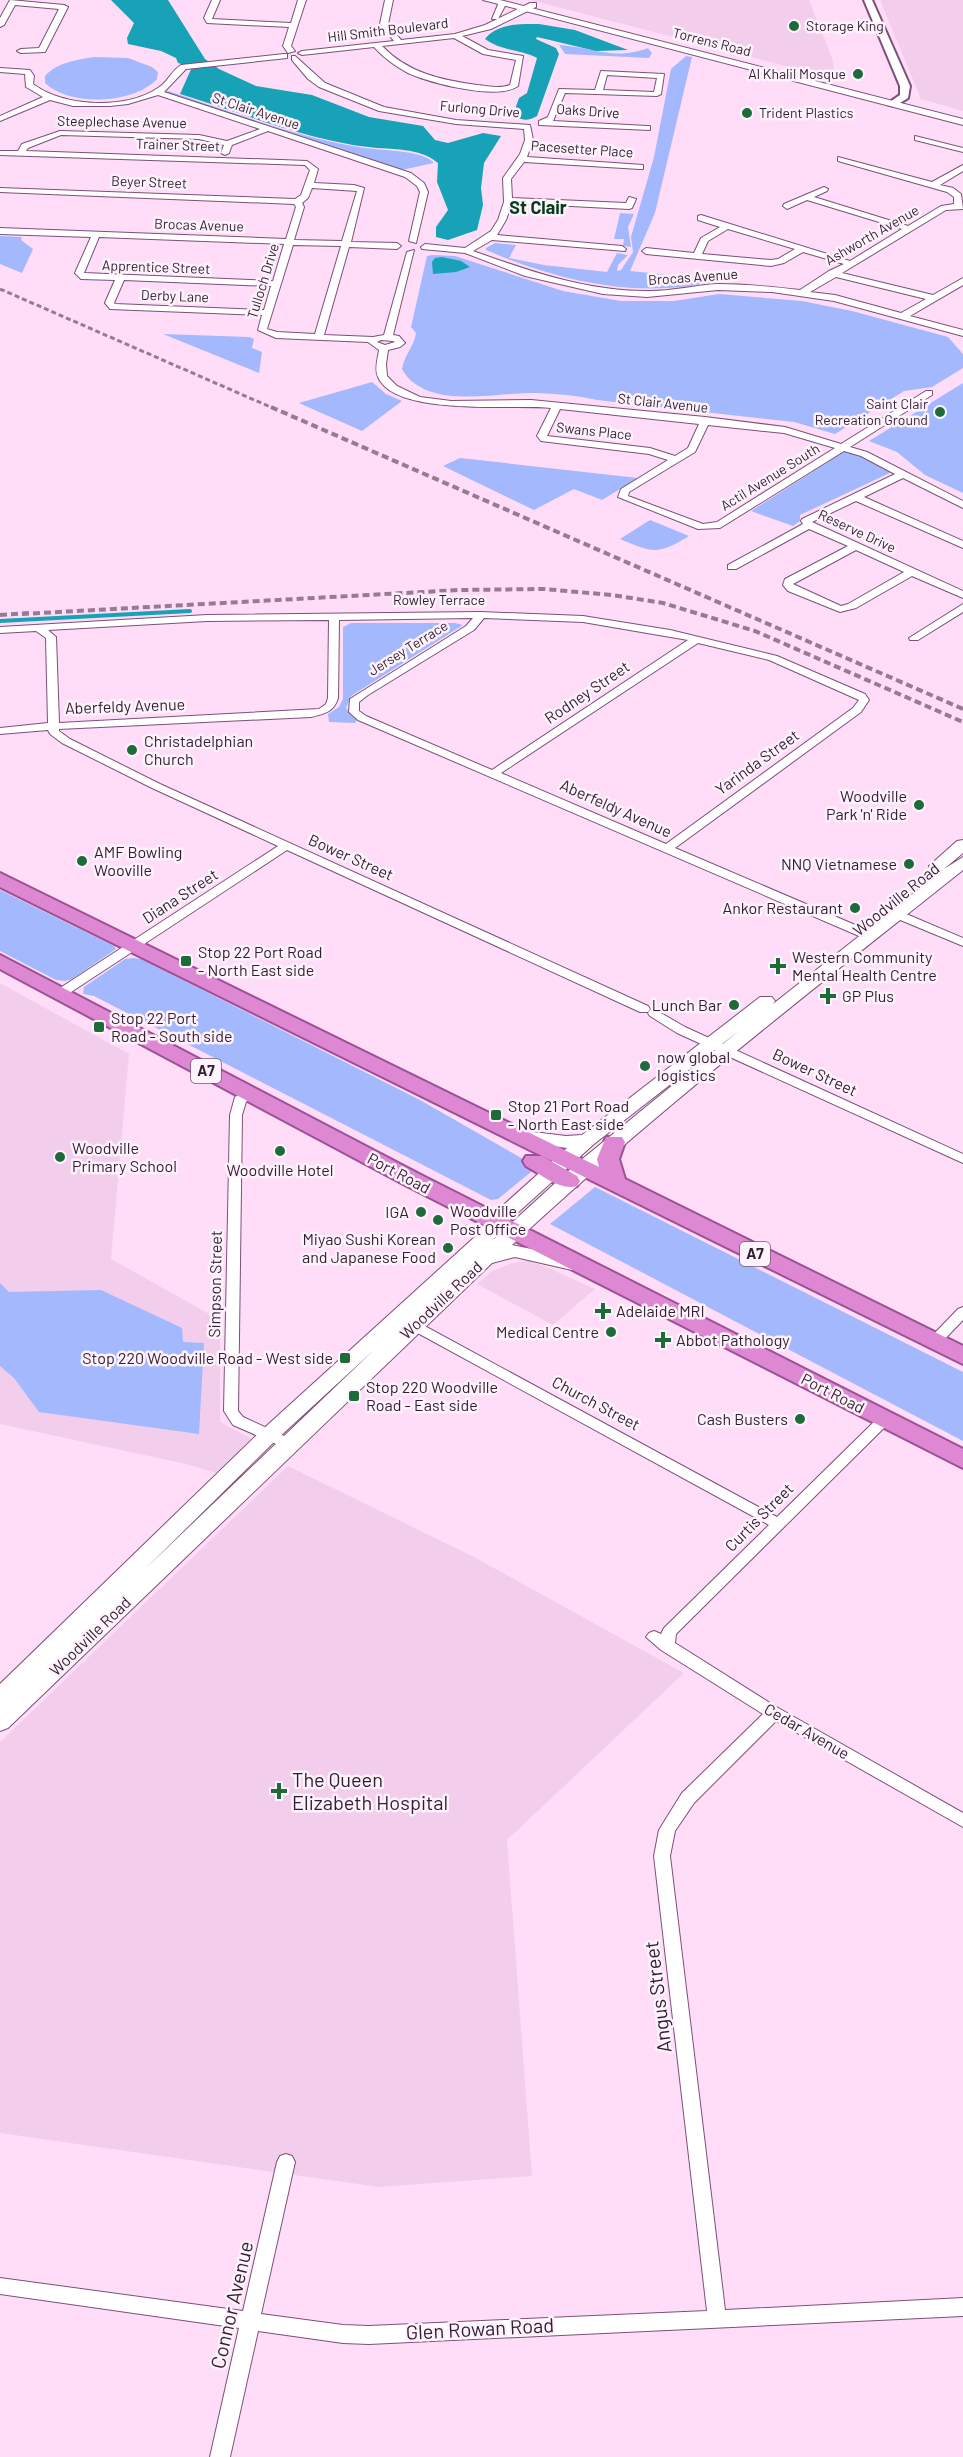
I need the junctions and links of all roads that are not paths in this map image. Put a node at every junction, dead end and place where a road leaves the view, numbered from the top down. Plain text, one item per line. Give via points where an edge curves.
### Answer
1 (216, 0) edge
2 (302, 0) edge
3 (389, 0) edge
4 (488, 0) edge
5 (868, 0) edge
6 (13, 2) edge
7 (517, 6) edge
8 (495, 17) junction
9 (1, 21) edge
10 (293, 25) junction
11 (476, 30) junction
12 (455, 36) junction
13 (399, 42) junction
14 (376, 45) junction
15 (21, 51) dead end
16 (293, 54) junction
17 (0, 71) edge
18 (832, 85) junction
19 (599, 91) junction
20 (157, 92) junction
21 (48, 98) junction
22 (896, 101) junction
23 (963, 115) edge
24 (0, 119) edge
25 (547, 122) junction
26 (963, 122) edge
27 (528, 127) junction
28 (647, 128) dead end
29 (266, 129) junction
30 (918, 138) dead end
31 (228, 144) junction
32 (963, 150) edge
33 (0, 153) edge
34 (21, 154) junction
35 (522, 159) junction
36 (841, 159) dead end
37 (222, 160) junction
38 (640, 167) dead end
39 (963, 168) edge
40 (309, 185) junction
41 (934, 185) junction
42 (824, 189) dead end
43 (0, 190) edge
44 (806, 197) junction
45 (508, 200) junction
46 (297, 202) junction
47 (960, 205) edge
48 (630, 206) dead end
49 (787, 206) dead end
50 (701, 218) dead end
51 (727, 226) junction
52 (909, 229) junction
53 (0, 231) edge
54 (96, 235) junction
55 (491, 237) junction
56 (413, 241) junction
57 (290, 242) junction
58 (346, 244) junction
59 (397, 246) junction
60 (425, 247) junction
61 (622, 249) dead end
62 (802, 249) junction
63 (466, 251) junction
64 (646, 251) dead end
65 (411, 252) junction
66 (697, 256) junction
67 (849, 263) junction
68 (832, 273) junction
69 (120, 279) junction
70 (963, 280) edge
71 (277, 284) junction
72 (802, 292) junction
73 (934, 298) junction
74 (267, 313) junction
75 (903, 316) junction
76 (963, 333) edge
77 (388, 336) junction
78 (319, 337) junction
79 (373, 340) junction
80 (384, 348) junction
81 (929, 393) dead end
82 (557, 405) junction
83 (705, 420) junction
84 (843, 446) junction
85 (678, 460) junction
86 (903, 474) junction
87 (854, 496) junction
88 (963, 505) edge
89 (809, 525) junction
90 (963, 545) edge
91 (856, 546) junction
92 (732, 567) dead end
93 (911, 572) junction
94 (963, 595) edge
95 (963, 607) edge
96 (481, 615) junction
97 (334, 616) junction
98 (0, 630) edge
99 (40, 630) junction
100 (914, 638) dead end
101 (697, 639) junction
102 (864, 700) joint
103 (352, 707) joint
104 (56, 726) junction
105 (0, 731) edge
106 (494, 773) junction
107 (963, 845) edge
108 (286, 846) junction
109 (667, 849) junction
110 (963, 862) edge
111 (0, 879) edge
112 (891, 911) junction
113 (864, 933) junction
114 (963, 942) edge
115 (132, 945) junction
116 (0, 961) edge
117 (61, 993) junction
118 (718, 1047) junction
119 (249, 1093) junction
120 (438, 1098) junction
121 (514, 1136) junction
122 (587, 1140) junction
123 (614, 1142) junction
124 (963, 1158) edge
125 (567, 1170) junction
126 (615, 1185) junction
127 (505, 1227) junction
128 (482, 1260) junction
129 (587, 1268) junction
130 (963, 1312) edge
131 (405, 1321) junction
132 (934, 1342) junction
133 (963, 1356) edge
134 (886, 1419) junction
135 (269, 1435) junction
136 (290, 1445) junction
137 (963, 1459) edge
138 (777, 1523) junction
139 (661, 1642) joint
140 (0, 1698) edge
141 (774, 1713) junction
142 (0, 1722) edge
143 (963, 1821) edge
144 (286, 2162) dead end
145 (0, 2286) edge
146 (963, 2307) edge
147 (717, 2318) junction
148 (251, 2320) junction
149 (220, 2457) edge

1 - 10 street via 210,21
2 - 10 street
3 - 13 street via 384,24
4 - 7 main road, Torrens Road
5 - 22 street via 905,86 906,93
6 - 9 street
6 - 15 street via 64,6 42,50
7 - 8 street, Hill Smith Boulevard
7 - 8 street, Hill Smith Boulevard
7 - 11 street, Hill Smith Boulevard
7 - 18 main road, Torrens Road
7 - 18 main road, Torrens Road
8 - 11 street, Hill Smith Boulevard via 477,25
10 - 16 street via 287,46
11 - 12 street, Hill Smith Boulevard
12 - 13 street, Hill Smith Boulevard
12 - 14 street via 486,52 520,58 514,86 496,89 428,78 391,60
13 - 14 street, Hill Smith Boulevard
14 - 16 street, Hill Smith Boulevard
16 - 20 street, Hill Smith Boulevard via 184,66
16 - 27 street, Furlong Drive via 322,85 382,109 456,122
17 - 21 street via 19,74
18 - 22 main road, Torrens Road
19 - 19 street via 657,94 661,76 604,73
19 - 25 street via 560,92
20 - 21 street via 101,104
20 - 29 street, St Clair Avenue
21 - 24 street
22 - 23 main road, Torrens Road
22 - 26 main road, Torrens Road
25 - 27 street, Oaks Drive
25 - 28 street, Oaks Drive
27 - 35 street, Furlong Drive via 530,134
29 - 31 street
29 - 56 street, St Clair Avenue via 408,175 421,184 424,192
30 - 32 street
31 - 34 street, Steeplechase Avenue via 199,137 60,133 25,146
31 - 37 street
33 - 34 street, Trainer Street
34 - 37 street, Trainer Street
35 - 38 street, Pacesetter Place
35 - 45 street, Furlong Drive via 507,178
36 - 41 street
37 - 40 street, Trainer Street via 307,163 314,169
39 - 41 street
40 - 46 street via 305,196
40 - 58 street via 361,190
41 - 47 street via 955,193
42 - 44 street
43 - 46 street, Beyer Street
44 - 49 street
44 - 52 street
45 - 48 street
45 - 55 street, Furlong Drive via 499,229
46 - 57 street, Tulloch Drive via 300,207
47 - 52 street, Ashworth Avenue via 944,208
50 - 51 street
51 - 62 street
51 - 66 street via 704,240
52 - 67 street, Ashworth Avenue
53 - 54 street, Brocas Avenue
54 - 57 street, Brocas Avenue
54 - 69 street, Apprentice Street via 79,273 88,278
55 - 61 street
55 - 63 street
56 - 59 street
56 - 60 street
57 - 58 street, Brocas Avenue
57 - 71 street, Tulloch Drive
58 - 59 street, Brocas Avenue
58 - 78 street
59 - 65 street
60 - 63 street, Brocas Avenue
60 - 65 street
62 - 66 street via 771,263
62 - 67 street
63 - 72 street, Brocas Avenue via 528,274 603,291 647,294 731,286
64 - 66 street
65 - 77 street
67 - 68 street, Ashworth Avenue
68 - 72 street, Ashworth Avenue
68 - 73 street
69 - 71 street, Apprentice Street
69 - 74 street, Derby Lane via 109,303 113,307
70 - 73 street
71 - 74 street, Tulloch Drive
72 - 75 street, Brocas Avenue
73 - 75 street
74 - 78 street, Tulloch Drive via 264,333
75 - 76 street, Brocas Avenue
77 - 79 street
77 - 80 street via 400,343
78 - 79 street, Tulloch Drive
79 - 80 street
80 - 82 street, St Clair Avenue via 382,377 394,388 418,399 451,404
81 - 84 street, Actil Avenue South
82 - 83 street, St Clair Avenue
82 - 85 street, Swans Place via 544,439 650,451
83 - 84 street, St Clair Avenue via 785,430
83 - 85 street via 695,447
84 - 85 street, Actil Avenue South via 720,525 710,526 622,496 624,491
84 - 86 street, St Clair Avenue
86 - 87 street, Reserve Drive
86 - 88 street, St Clair Avenue
87 - 89 street, Reserve Drive via 812,516 806,521
87 - 90 street
89 - 91 street, Reserve Drive
89 - 92 street
91 - 93 street, Reserve Drive
91 - 93 street via 788,585 840,609
93 - 94 street, Reserve Drive
95 - 100 street
96 - 97 street, Rowley Terrace
96 - 101 street, Rowley Terrace via 583,620
96 - 103 street, Jersey Terrace via 470,628 364,693
97 - 99 street, Rowley Terrace via 207,618
97 - 104 street, Aberfeldy Avenue via 333,698 323,711
98 - 99 street, Rowley Terrace
99 - 104 street via 51,637
101 - 102 street, Rowley Terrace via 798,667
101 - 106 street, Rodney Street
102 - 109 street, Yarinda Street via 857,710
103 - 106 street, Aberfeldy Avenue via 362,718
104 - 105 street, Aberfeldy Avenue
104 - 108 street, Bower Street via 55,734 66,741
106 - 109 street, Aberfeldy Avenue
107 - 112 main road, Woodville Road
108 - 115 street, Diana Street
108 - 118 street, Bower Street via 649,1011
109 - 113 street, Aberfeldy Avenue
110 - 112 main road, Woodville Road
111 - 115 highway, A7
112 - 113 main road, Woodville Road
112 - 114 street
113 - 118 main road, Woodville Road
115 - 117 street, Diana Street
115 - 120 highway, A7
116 - 117 highway, Port Road / A7
117 - 119 highway, Port Road / A7
118 - 122 main road, Woodville Road
118 - 123 main road, Woodville Road
118 - 124 street, Bower Street
119 - 127 highway, Port Road / A7
119 - 135 street, Simpson Street via 240,1100 236,1115 231,1411 238,1421
120 - 121 highway, A7
120 - 125 highway via 478,1131
121 - 122 main road via 566,1142
121 - 125 highway, A7
122 - 125 main road, Woodville Road
123 - 125 main road, Woodville Road
123 - 126 highway via 608,1159
125 - 126 highway, A7
125 - 127 main road, Woodville Road
126 - 132 highway, A7
127 - 128 main road, Woodville Road
127 - 129 highway, Port Road / A7
127 - 131 main road, Woodville Road via 485,1238
128 - 129 main road via 515,1251
128 - 131 main road, Woodville Road
129 - 134 highway, Port Road / A7
130 - 132 street
131 - 135 main road, Woodville Road
131 - 136 main road, Woodville Road
131 - 138 street, Church Street
132 - 133 highway, A7
134 - 137 highway, Port Road / A7
134 - 138 street, Curtis Street
135 - 136 street, Simpson Street
135 - 140 main road, Woodville Road
136 - 142 main road, Woodville Road
138 - 139 street, Curtis Street
139 - 141 street, Cedar Avenue
141 - 143 street, Cedar Avenue
141 - 147 street, Angus Street via 688,1798 667,1830 662,1856
144 - 148 street, Connor Avenue
145 - 148 street, Glen Rowan Road
146 - 147 street, Glen Rowan Road
147 - 148 street, Glen Rowan Road via 369,2335
148 - 149 street, Connor Avenue

